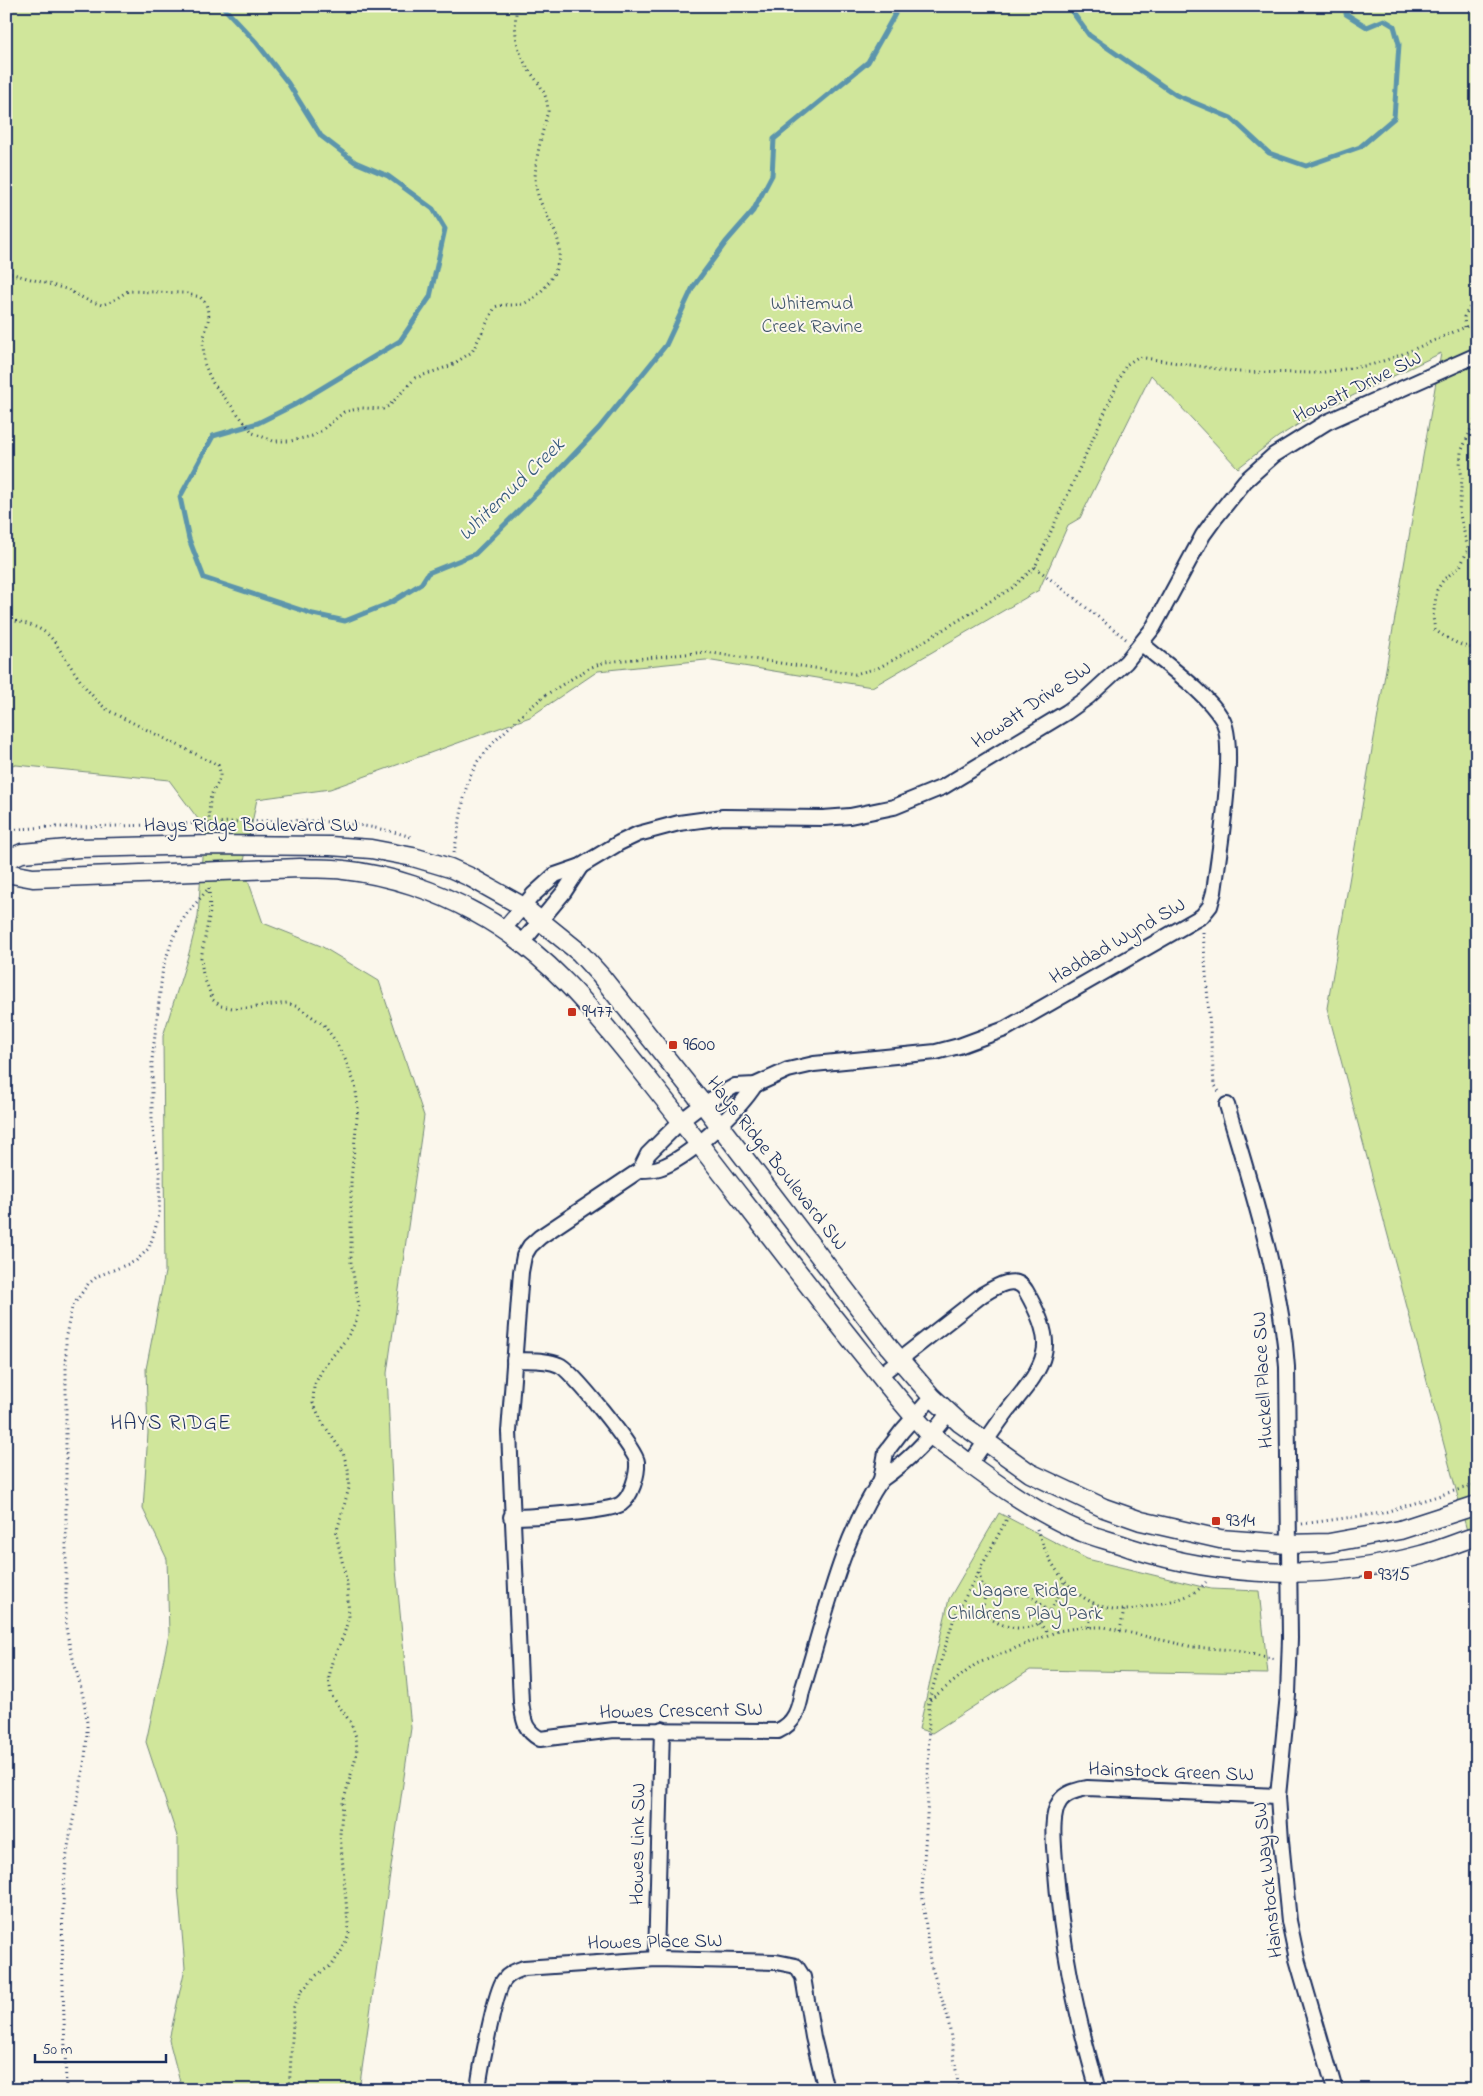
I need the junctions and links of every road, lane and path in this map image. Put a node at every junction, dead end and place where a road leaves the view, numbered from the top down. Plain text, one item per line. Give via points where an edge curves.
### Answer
1 (517, 6) edge
2 (6, 272) edge
3 (1477, 294) edge
4 (1477, 322) edge
5 (1465, 328) junction
6 (1477, 355) edge
7 (1477, 416) edge
8 (1035, 567) junction
9 (6, 619) edge
10 (1140, 646) junction
11 (1477, 649) edge
12 (209, 845) junction
13 (455, 851) dead end
14 (6, 860) edge
15 (581, 866) junction
16 (6, 873) edge
17 (210, 880) junction
18 (522, 906) junction
19 (1202, 916) junction
20 (541, 920) junction
21 (503, 930) junction
22 (521, 944) junction
23 (755, 1085) junction
24 (702, 1104) junction
25 (1227, 1105) joint
26 (682, 1121) junction
27 (718, 1126) junction
28 (699, 1143) junction
29 (640, 1170) junction
30 (514, 1360) junction
31 (900, 1361) junction
32 (880, 1376) junction
33 (932, 1397) junction
34 (948, 1413) junction
35 (914, 1417) junction
36 (932, 1435) junction
37 (985, 1442) junction
38 (970, 1464) junction
39 (881, 1480) junction
40 (1477, 1505) edge
41 (1010, 1513) dead end
42 (512, 1517) junction
43 (1036, 1526) dead end
44 (1477, 1536) edge
45 (1288, 1544) junction
46 (1288, 1571) junction
47 (978, 1572) junction
48 (1207, 1581) dead end
49 (1064, 1582) junction
50 (988, 1592) junction
51 (1093, 1602) junction
52 (984, 1605) junction
53 (1124, 1610) junction
54 (1048, 1612) junction
55 (954, 1618) junction
56 (1039, 1623) junction
57 (1089, 1627) junction
58 (1120, 1631) junction
59 (1049, 1634) junction
60 (1289, 1661) junction
61 (929, 1700) junction
62 (662, 1730) junction
63 (1278, 1796) junction
64 (656, 1959) junction
65 (66, 2090) edge
66 (289, 2090) edge
67 (478, 2090) edge
68 (826, 2090) edge
69 (959, 2090) edge
70 (1098, 2090) edge
71 (1334, 2090) edge

1 - 2 path via 515,40 523,60 548,100 535,182 556,231 560,255 557,267 544,290 528,302 495,307 472,352 450,366 415,378 389,406 344,412 321,431 300,440 273,441 253,433 213,384 206,370 203,352 209,312 200,297 183,293 128,291 102,305 66,289
3 - 5 path via 1464,317
4 - 5 path
5 - 8 path via 1389,359 1318,373 1238,372 1138,357 1126,365
6 - 10 street, Howatt Drive SW via 1327,422 1290,444 1259,468 1229,499 1203,535 1163,611
7 - 11 path via 1461,452 1462,498 1459,511 1468,548 1460,567 1444,579 1437,590 1433,617 1435,630 1446,638 1461,646
8 - 10 path
8 - 13 path via 1012,588 893,660 856,674 705,652 605,662 589,668 544,696 478,761 466,792
9 - 12 path via 45,632 87,690 109,711 218,765 220,780 212,790 210,801
10 - 15 street, Howatt Drive SW via 1108,680 1067,712 943,787 918,798 894,807 850,816 723,817 679,823 632,837
10 - 19 street, Haddad Wynd SW via 1211,703 1227,732 1230,756 1214,892 1210,906
12 - 14 street, Hays Ridge Boulevard SW via 70,849 22,853
12 - 18 street, Hays Ridge Boulevard SW via 314,845 379,850 450,868
15 - 18 street, Howatt Drive SW via 555,875
15 - 20 street, Howatt Drive SW
16 - 17 street via 33,878
17 - 21 street via 300,868 343,870 383,877 456,902
17 - 65 path via 173,938 163,967 152,1060 152,1125 160,1176 158,1215 152,1241 136,1261 98,1276 88,1284 72,1307 66,1335 66,1627 87,1723 85,1758 64,1880
17 - 66 path via 210,912 201,958 203,975 213,1000 232,1008 287,1003 324,1025 346,1059 355,1084 358,1107 352,1171 351,1262 359,1306 352,1329 314,1386 313,1403 343,1453 348,1469 349,1488 336,1534 347,1583 349,1617 329,1678 331,1695 351,1723 356,1737 357,1753 343,1803 340,1834 349,1934 332,1965 300,1991 294,2007
18 - 20 street, Hays Ridge Boulevard SW
18 - 21 street, Howatt Drive SW
19 - 23 street, Haddad Wynd SW via 1005,1029 936,1052 814,1064 788,1070
19 - 25 path via 1214,1084
20 - 22 street, Howatt Drive SW
20 - 24 street, Hays Ridge Boulevard SW via 579,952 600,975
21 - 22 street
22 - 26 street via 556,971 579,995
23 - 24 street, Haddad Wynd SW via 735,1086
23 - 27 street, Haddad Wynd SW via 746,1100
24 - 26 street, Howes Crescent SW
24 - 27 street, Hays Ridge Boulevard SW
25 - 45 street, Huckell Place SW via 1281,1304 1287,1367
26 - 28 street
26 - 29 street, Howes Crescent SW via 648,1154
27 - 28 street, Haddad Wynd SW
27 - 31 street, Hays Ridge Boulevard SW
28 - 29 street, Haddad Wynd SW via 659,1168
28 - 32 street
29 - 30 street, Howes Crescent SW via 530,1246 521,1272
30 - 42 street, Howes Crescent SW via 509,1432
30 - 42 street via 560,1365 571,1372 637,1461 632,1488 627,1499 619,1505
31 - 32 street
31 - 33 street, Hays Ridge Boulevard SW
31 - 37 street via 1000,1284 1015,1282 1024,1288 1036,1310 1045,1351 1038,1369
32 - 35 street
33 - 34 street, Hays Ridge Boulevard SW
33 - 35 street
34 - 36 street
34 - 37 street, Hays Ridge Boulevard SW
35 - 36 street
35 - 39 street via 886,1452
36 - 38 street
36 - 39 street via 902,1465
37 - 38 street
37 - 45 street, Hays Ridge Boulevard SW via 1030,1473 1104,1508 1141,1521 1220,1539
38 - 46 street via 1052,1518 1161,1558 1231,1569
39 - 62 street, Howes Crescent SW via 855,1529 799,1708 788,1726 778,1731
40 - 45 street, Hays Ridge Boulevard SW via 1400,1530 1329,1542
41 - 47 path
42 - 62 street, Howes Crescent SW via 521,1702 529,1733 540,1739 614,1730
43 - 49 path via 1050,1563
44 - 46 street via 1422,1555 1371,1566 1329,1572
45 - 46 street, Huckell Place SW
46 - 60 street, Hainstock Way SW
47 - 50 path
47 - 55 path
48 - 53 path via 1192,1595
49 - 51 path
49 - 54 path via 1059,1597
50 - 52 path via 983,1598
50 - 54 path via 1013,1589 1027,1593
51 - 53 path via 1110,1609
51 - 57 path
52 - 55 path
52 - 56 path via 988,1616 1009,1628
53 - 58 path
54 - 56 path
55 - 61 path
56 - 59 path
57 - 58 path
57 - 59 path
58 - 60 path via 1193,1647 1233,1650
59 - 61 path via 976,1664
60 - 63 street, Hainstock Way SW
61 - 69 path via 928,1800 922,1891 930,1962 948,2018
62 - 64 street, Howes Link SW
63 - 70 street, Hainstock Green SW via 1087,1788 1072,1792 1060,1801 1053,1831 1059,1911 1078,2019
63 - 71 street, Hainstock Way SW via 1289,1921 1308,2003
64 - 67 street, Howes Place SW via 524,1968 512,1973 502,1981 496,1996
64 - 68 street, Howes Place SW via 776,1962 796,1966 803,1977

